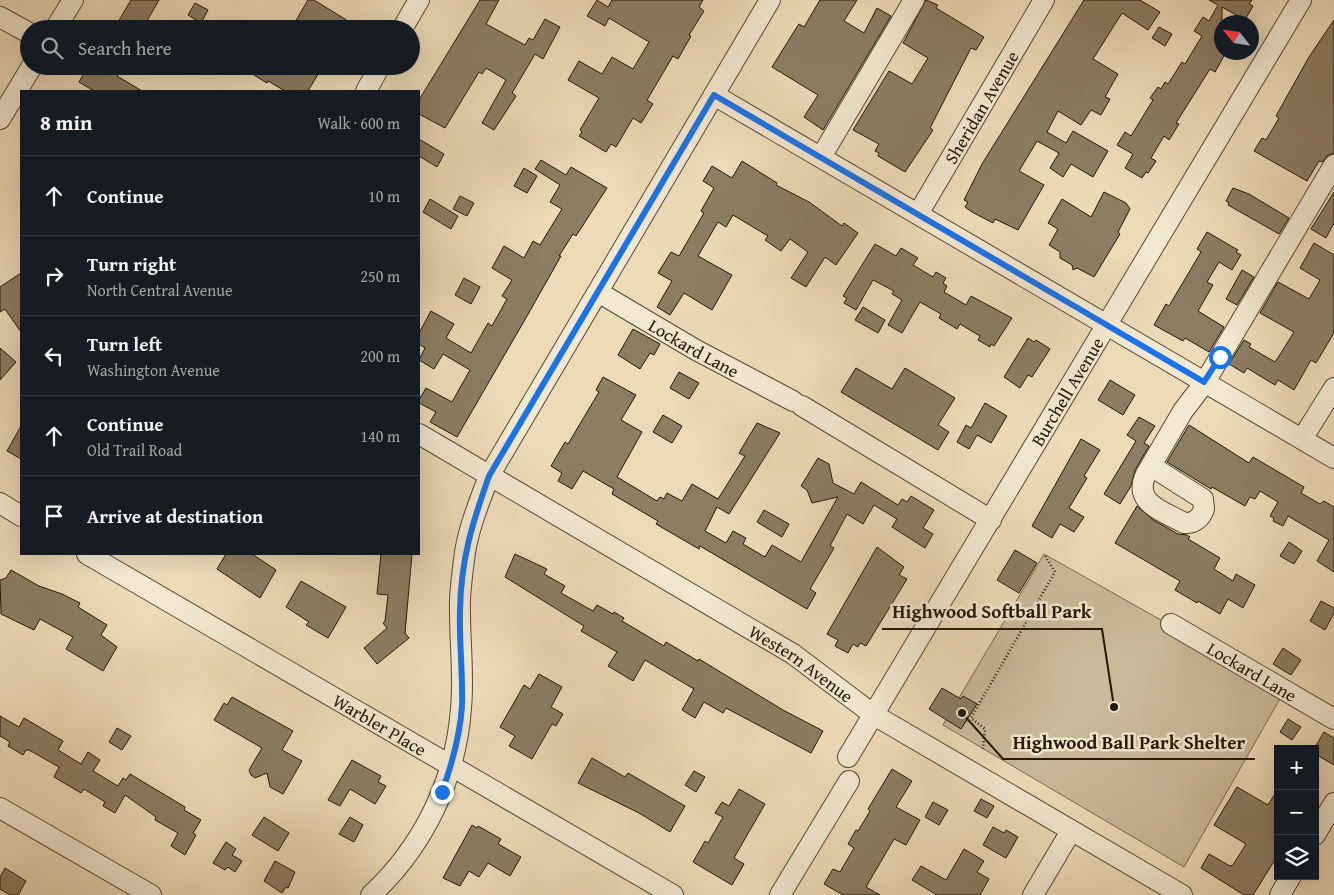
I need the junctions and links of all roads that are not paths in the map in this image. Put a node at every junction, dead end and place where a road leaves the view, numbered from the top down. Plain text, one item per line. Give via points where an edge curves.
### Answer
1 (72, 0) edge
2 (419, 0) edge
3 (770, 0) edge
4 (914, 0) edge
5 (1044, 0) edge
6 (1301, 0) edge
7 (0, 17) edge
8 (60, 20) edge
9 (407, 20) edge
10 (20, 28) edge
11 (27, 75) edge
12 (375, 75) edge
13 (367, 90) edge
14 (714, 95) junction
15 (0, 119) edge
16 (821, 157) junction
17 (1334, 165) edge
18 (918, 214) junction
19 (598, 292) junction
20 (1107, 325) junction
21 (1204, 382) junction
22 (1334, 388) edge
23 (420, 435) edge
24 (1302, 439) junction
25 (1334, 458) edge
26 (1151, 466) dead end
27 (489, 476) junction
28 (0, 503) edge
29 (20, 515) edge
30 (991, 520) junction
31 (89, 555) edge
32 (1171, 624) dead end
33 (874, 715) junction
34 (1334, 719) edge
35 (848, 758) dead end
36 (451, 766) junction
37 (849, 781) dead end
38 (1334, 803) edge
39 (0, 808) edge
40 (1319, 828) edge
41 (1071, 831) junction
42 (1289, 880) edge
43 (151, 895) edge
44 (372, 895) edge
45 (673, 895) edge
46 (780, 895) edge
47 (1033, 895) edge
48 (1182, 895) edge
49 (1280, 895) edge

1 - 8 street
2 - 9 street
3 - 14 street
4 - 16 street
5 - 18 street, Sheridan Avenue
6 - 20 street, Burchell Avenue
7 - 10 street
11 - 15 street
12 - 13 street
14 - 16 street
14 - 19 street
16 - 18 street
17 - 21 street
18 - 20 street
19 - 27 street
19 - 30 street, Lockard Lane via 696,350 798,404
20 - 21 street
20 - 30 street, Burchell Avenue
21 - 24 street
21 - 26 street
22 - 24 street
23 - 27 street, Western Avenue
24 - 25 street
27 - 33 street, Western Avenue via 793,654
27 - 36 street via 469,531 464,558 460,610 462,706
28 - 29 street
30 - 33 street, Burchell Avenue
31 - 36 street, Warbler Place
32 - 34 street, Lockard Lane
33 - 35 street, Burchell Avenue
33 - 41 street, Western Avenue
36 - 44 street via 437,806 419,838
36 - 45 street, Warbler Place
37 - 46 street
38 - 40 street
39 - 43 street
41 - 47 street
41 - 48 street, Western Avenue
42 - 49 street

